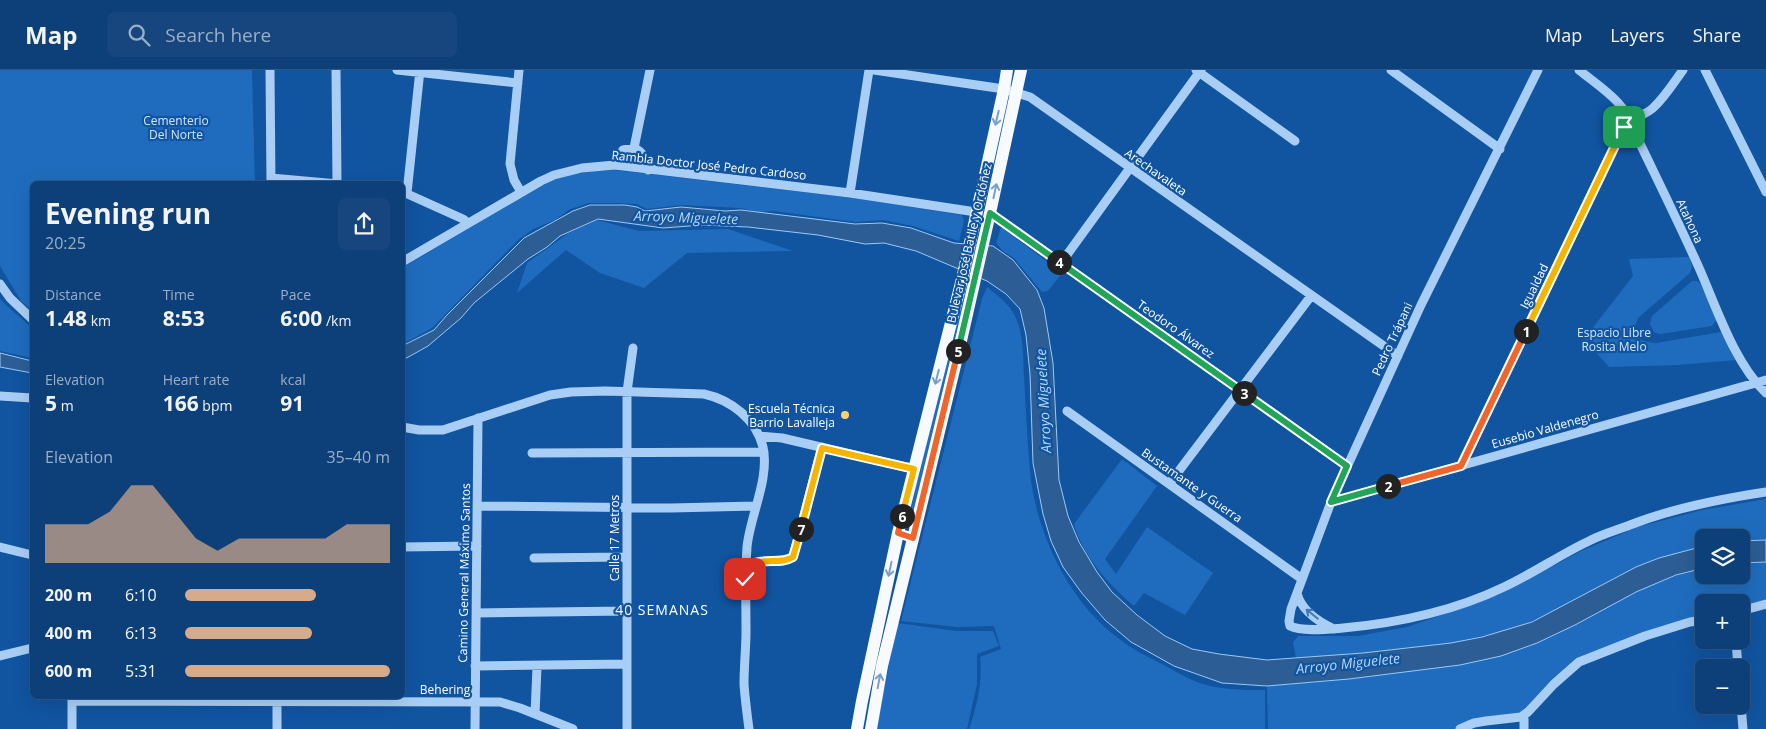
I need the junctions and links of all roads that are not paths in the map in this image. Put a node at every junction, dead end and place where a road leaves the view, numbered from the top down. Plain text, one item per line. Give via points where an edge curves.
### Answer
1 (270, 70) edge
2 (336, 70) edge
3 (397, 70) edge
4 (520, 70) edge
5 (650, 70) edge
6 (869, 70) edge
7 (874, 70) edge
8 (1006, 70) edge
9 (1021, 70) edge
10 (1391, 70) edge
11 (1538, 70) edge
12 (1579, 70) edge
13 (1683, 70) edge
14 (1705, 70) edge
15 (420, 71) edge
16 (1199, 71) edge
17 (518, 83) junction
18 (1004, 89) junction
19 (1017, 92) junction
20 (1631, 119) junction
21 (1295, 140) dead end
22 (634, 148) junction
23 (1500, 149) junction
24 (615, 166) junction
25 (1130, 169) junction
26 (648, 170) junction
27 (271, 181) edge
28 (337, 181) edge
29 (521, 192) junction
30 (1766, 192) edge
31 (405, 193) edge
32 (850, 193) junction
33 (976, 212) junction
34 (990, 213) junction
35 (468, 223) junction
36 (405, 260) edge
37 (1061, 263) junction
38 (0, 284) edge
39 (1311, 296) junction
40 (30, 317) edge
41 (633, 348) dead end
42 (1398, 356) junction
43 (1766, 380) edge
44 (1755, 383) junction
45 (1240, 390) junction
46 (627, 392) junction
47 (1766, 394) edge
48 (0, 396) edge
49 (30, 398) edge
50 (1067, 411) dead end
51 (478, 418) junction
52 (405, 428) edge
53 (759, 436) junction
54 (822, 448) junction
55 (764, 452) junction
56 (532, 453) dead end
57 (627, 453) junction
58 (1347, 466) junction
59 (1461, 466) junction
60 (914, 469) junction
61 (1169, 484) junction
62 (1766, 492) edge
63 (1331, 502) junction
64 (477, 506) junction
65 (756, 506) junction
66 (627, 507) junction
67 (898, 533) junction
68 (913, 538) junction
69 (477, 546) junction
70 (0, 547) edge
71 (405, 547) edge
72 (747, 551) junction
73 (30, 554) edge
74 (626, 557) junction
75 (534, 558) dead end
76 (760, 560) junction
77 (746, 566) junction
78 (1302, 579) junction
79 (1297, 593) junction
80 (1766, 604) edge
81 (1750, 608) edge
82 (626, 611) junction
83 (476, 613) junction
84 (1695, 622) edge
85 (1334, 629) junction
86 (30, 648) edge
87 (0, 656) edge
88 (626, 664) junction
89 (475, 666) junction
90 (537, 667) junction
91 (72, 699) edge
92 (277, 699) edge
93 (326, 699) edge
94 (474, 702) junction
95 (536, 714) junction
96 (1742, 714) edge
97 (1524, 715) junction
98 (548, 719) junction
99 (1483, 725) edge
100 (72, 729) edge
101 (277, 729) edge
102 (475, 729) edge
103 (548, 729) edge
104 (572, 729) edge
105 (627, 729) edge
106 (749, 729) edge
107 (857, 729) edge
108 (872, 729) edge
109 (1460, 729) edge
110 (1524, 729) edge
111 (1743, 729) edge

1 - 27 street
2 - 28 street
3 - 15 street
4 - 17 street
5 - 22 street
6 - 32 street
7 - 18 street, Arechavaleta
8 - 18 main road, Bulevar José Batlle y Ordóñez
9 - 19 main road, Bulevar José Batlle y Ordóñez
10 - 23 street
11 - 23 street, Pedro Trápani
12 - 20 street, Atahona via 1622,105
13 - 20 street via 1655,106
14 - 30 street
15 - 17 street
15 - 31 street
16 - 21 street
16 - 25 street
17 - 29 street via 510,164
18 - 19 street, Arechavaleta
18 -> 33 main road, Bulevar José Batlle y Ordóñez
19 - 25 street, Arechavaleta via 1030,97
34 -> 19 main road, Bulevar José Batlle y Ordóñez
20 - 44 street, Atahona via 1725,326
20 - 59 street, Igualdad via 1624,127
22 - 24 street via 623,150
22 - 26 street via 644,155
23 - 42 street, Pedro Trápani
24 - 26 street, Rambla Doctor José Pedro Cardoso
24 - 29 street, Rambla Doctor José Pedro Cardoso via 568,171
25 - 37 street
25 - 39 street, Arechavaleta
26 - 32 street, Rambla Doctor José Pedro Cardoso
29 - 35 street, Rambla Doctor José Pedro Cardoso
31 - 35 street
32 - 33 street, Rambla Doctor José Pedro Cardoso
33 -> 60 main road, Bulevar José Batlle y Ordóñez
34 - 37 street, Teodoro Álvarez
34 - 68 main road, Bulevar José Batlle y Ordóñez
35 - 36 street, Rambla Doctor José Pedro Cardoso
37 - 45 street, Teodoro Álvarez
38 - 40 street
39 - 42 street, Arechavaleta
39 - 45 street
41 - 46 street, Calle 17 Metros
42 - 58 street, Pedro Trápani
43 - 44 street, Eusebio Valdenegro
44 - 47 street, Atahona
44 - 59 street, Eusebio Valdenegro
45 - 58 street, Teodoro Álvarez
45 - 61 street
46 - 51 street via 550,395
46 - 53 street via 677,392 718,397 736,407 753,424
46 - 57 street, Calle 17 Metros
48 - 49 street
50 - 61 street, Bustamante y Guerra
51 - 52 street via 443,430
51 - 64 street, Camino General Máximo Santos
53 - 54 street
53 - 55 street
54 - 60 street
54 - 76 street via 793,557 783,561
55 - 57 street
55 - 65 street
56 - 57 street
57 - 66 street, Calle 17 Metros
58 - 63 street, Pedro Trápani
59 - 63 street, Eusebio Valdenegro
60 - 67 main road, Bulevar José Batlle y Ordóñez
61 - 78 street, Bustamante y Guerra
62 - 85 street via 1706,502 1632,524 1591,540 1503,588 1456,606 1409,618
63 - 78 street, Pedro Trápani
64 - 66 street
64 - 69 street, Camino General Máximo Santos
65 - 66 street
65 - 72 street
66 - 74 street, Calle 17 Metros
67 - 68 street
67 -> 107 main road, Bulevar José Batlle y Ordóñez
108 -> 68 main road, Bulevar José Batlle y Ordóñez via 882,666
69 - 71 street
69 - 83 street, Camino General Máximo Santos
70 - 73 street
72 - 76 street
72 - 77 street
74 - 75 street
74 - 82 street, Calle 17 Metros
76 - 77 street
77 - 106 street via 744,685
78 - 79 street, Pedro Trápani
85 -> 79 street via 1302,605
79 - 85 street, Pedro Trápani via 1289,615 1290,626
80 - 81 street
82 - 83 street
82 - 88 street, Calle 17 Metros
83 - 89 street, Camino General Máximo Santos
84 - 97 street via 1653,634 1579,662
86 - 87 street
88 - 90 street
88 - 105 street, Calle 17 Metros
89 - 90 street
89 - 94 street, Camino General Máximo Santos
90 - 95 street
91 - 100 street
92 - 101 street
93 - 94 street, Behering
94 - 95 street, Behering via 500,702
94 - 102 street, Camino General Máximo Santos
95 - 98 street, Behering
96 - 111 street
97 - 99 street
97 - 110 street
98 - 103 street
98 - 104 street, Behering
99 - 109 street

